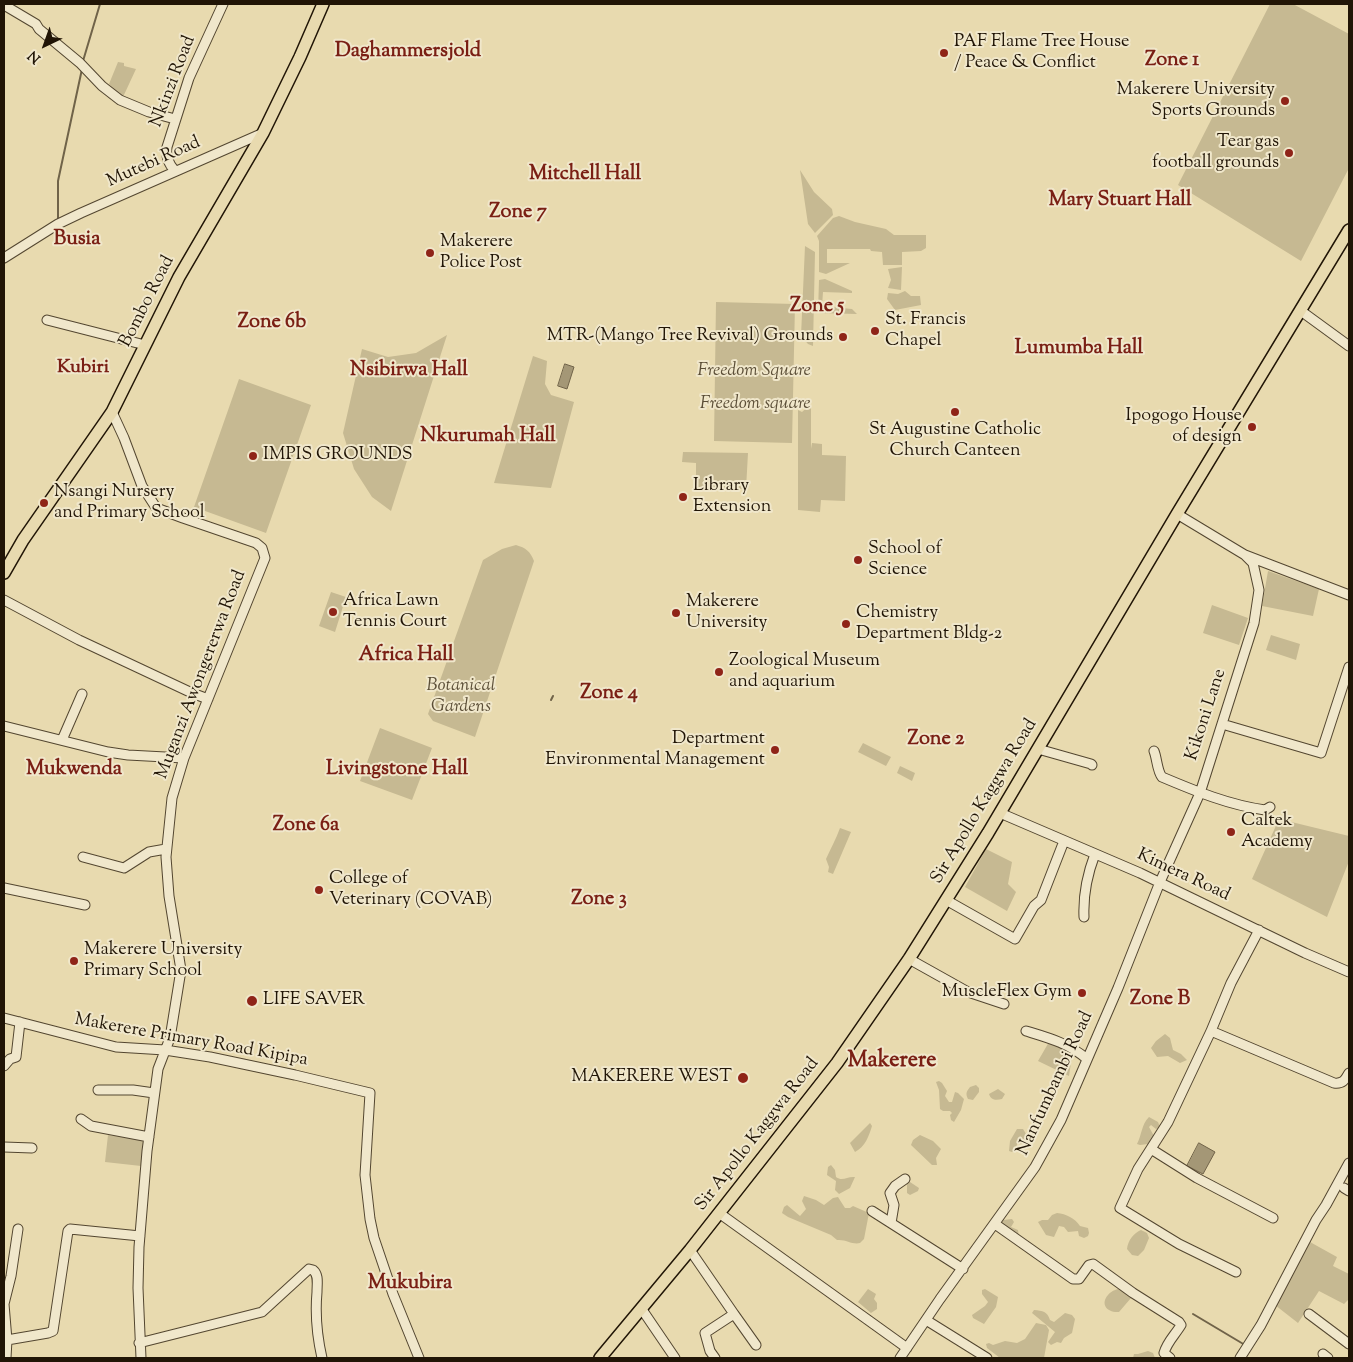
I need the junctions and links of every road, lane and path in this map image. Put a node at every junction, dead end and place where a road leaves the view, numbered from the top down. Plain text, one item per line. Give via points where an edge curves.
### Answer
1 (223, 4) edge
2 (322, 4) edge
3 (4, 5) edge
4 (175, 119) junction
5 (263, 133) junction
6 (175, 171) junction
7 (1349, 230) edge
8 (4, 258) edge
9 (1301, 310) junction
10 (47, 320) dead end
11 (144, 345) junction
12 (1349, 346) edge
13 (112, 412) junction
14 (1177, 514) junction
15 (1246, 555) junction
16 (4, 573) edge
17 (1349, 593) edge
18 (4, 600) edge
19 (1349, 667) edge
20 (82, 694) dead end
21 (208, 699) junction
22 (1222, 724) junction
23 (4, 726) edge
24 (62, 740) junction
25 (1038, 749) junction
26 (1154, 750) dead end
27 (184, 758) junction
28 (1092, 765) dead end
29 (1200, 792) junction
30 (1270, 807) dead end
31 (1000, 813) junction
32 (1064, 840) junction
33 (166, 849) junction
34 (1095, 854) junction
35 (83, 857) dead end
36 (1160, 882) junction
37 (4, 888) edge
38 (946, 900) junction
39 (85, 905) dead end
40 (1084, 917) dead end
41 (1259, 930) junction
42 (909, 959) junction
43 (1349, 972) edge
44 (1004, 1004) dead end
45 (4, 1018) edge
46 (20, 1022) junction
47 (1026, 1031) dead end
48 (1211, 1031) junction
49 (165, 1050) junction
50 (1087, 1059) junction
51 (4, 1066) edge
52 (1349, 1073) edge
53 (98, 1090) dead end
54 (154, 1093) junction
55 (81, 1119) dead end
56 (149, 1137) junction
57 (4, 1147) edge
58 (32, 1148) dead end
59 (1151, 1149) junction
60 (1349, 1163) edge
61 (905, 1179) dead end
62 (872, 1211) dead end
63 (719, 1213) junction
64 (1273, 1218) dead end
65 (891, 1222) junction
66 (995, 1224) junction
67 (18, 1230) dead end
68 (140, 1236) junction
69 (690, 1250) junction
70 (963, 1269) junction
71 (1236, 1272) dead end
72 (4, 1304) edge
73 (641, 1308) junction
74 (734, 1314) junction
75 (1309, 1314) dead end
76 (926, 1320) junction
77 (7, 1340) junction
78 (139, 1343) junction
79 (1349, 1344) edge
80 (756, 1345) dead end
81 (907, 1348) junction
82 (6, 1358) edge
83 (141, 1358) edge
84 (322, 1358) edge
85 (418, 1358) edge
86 (600, 1358) edge
87 (675, 1358) edge
88 (715, 1358) edge
89 (900, 1358) edge
90 (987, 1358) edge
91 (1170, 1358) edge
92 (1240, 1358) edge

1 - 4 street, Nkinzi Road via 197,57
2 - 5 main road, Bombo Road
3 - 4 street via 36,24 120,100
4 - 6 street, Nkinzi Road via 166,155
5 - 6 street, Mutebi Road
5 - 11 main road, Bombo Road via 179,277
6 - 8 street, Mutebi Road via 58,224
7 - 9 main road, Sir Apollo Kaggwa Road
9 - 12 street
9 - 14 main road, Sir Apollo Kaggwa Road
10 - 11 street
11 - 13 main road, Bombo Road
13 - 16 main road, Bombo Road via 23,540
13 - 21 street, Muganzi Awongererwa Road via 142,486 155,506 244,538 260,545 264,552 265,558
14 - 15 street
14 - 25 main road, Sir Apollo Kaggwa Road
15 - 17 street
15 - 22 street, Kikoni Lane via 1253,563 1259,598
18 - 21 street via 79,640
19 - 22 street via 1321,753
20 - 24 street
21 - 27 street, Muganzi Awongererwa Road
22 - 29 street, Kikoni Lane
23 - 24 street
24 - 27 street via 128,755
25 - 28 street
25 - 31 main road, Sir Apollo Kaggwa Road
26 - 29 street via 1160,775
27 - 33 street, Muganzi Awongererwa Road via 172,798
29 - 30 street via 1262,810
29 - 36 street, Kikoni Lane
31 - 32 street, Kimera Road
31 - 38 main road, Sir Apollo Kaggwa Road
32 - 34 street, Kimera Road
32 - 38 street via 1041,900 1015,939
33 - 35 street via 149,852 124,868
33 - 49 street, Muganzi Awongererwa Road via 167,885 181,970 170,1038
34 - 36 street, Kimera Road
34 - 40 street via 1083,895
36 - 41 street, Kimera Road
36 - 50 street, Nanfumbambi Road
37 - 39 street
38 - 42 main road, Sir Apollo Kaggwa Road
41 - 43 street, Kimera Road
41 - 48 street
42 - 44 street via 968,992
42 - 63 main road, Sir Apollo Kaggwa Road via 837,1063
45 - 46 street, Makerere Primary Road Kipipa
46 - 49 street, Makerere Primary Road Kipipa via 116,1047
46 - 51 street via 16,1057
47 - 50 street via 1073,1048
48 - 52 street via 1334,1083 1343,1082
48 - 59 street via 1168,1122
49 - 54 street, Muganzi Awongererwa Road via 159,1062
49 - 85 street, Makerere Primary Road Kipipa via 283,1072 370,1093 365,1175 370,1219 393,1294
50 - 66 street, Nanfumbambi Road via 1061,1120 1035,1168
53 - 54 street
54 - 56 street, Muganzi Awongererwa Road
55 - 56 street via 91,1126
56 - 68 street, Muganzi Awongererwa Road
57 - 58 street
59 - 64 street via 1197,1178
59 - 71 street via 1120,1208 1179,1244
60 - 92 street
61 - 65 street via 890,1193 894,1205
62 - 65 street
63 - 69 main road, Sir Apollo Kaggwa Road
63 - 81 street
65 - 70 street
66 - 70 street, Nanfumbambi Road
66 - 91 street via 1073,1278 1079,1279 1093,1264 1179,1322 1181,1325 1164,1353
67 - 72 street
68 - 77 street via 70,1229 53,1331
68 - 78 street, Muganzi Awongererwa Road
69 - 73 main road, Sir Apollo Kaggwa Road
69 - 74 street
70 - 76 street, Nanfumbambi Road
72 - 77 street
73 - 86 main road, Sir Apollo Kaggwa Road
73 - 87 street
74 - 80 street
74 - 88 street via 705,1333
75 - 79 street
76 - 81 street, Nanfumbambi Road
76 - 90 street
77 - 82 street
78 - 83 street, Muganzi Awongererwa Road
78 - 84 street via 262,1312 309,1269 318,1276 316,1309
81 - 89 street, Nanfumbambi Road

